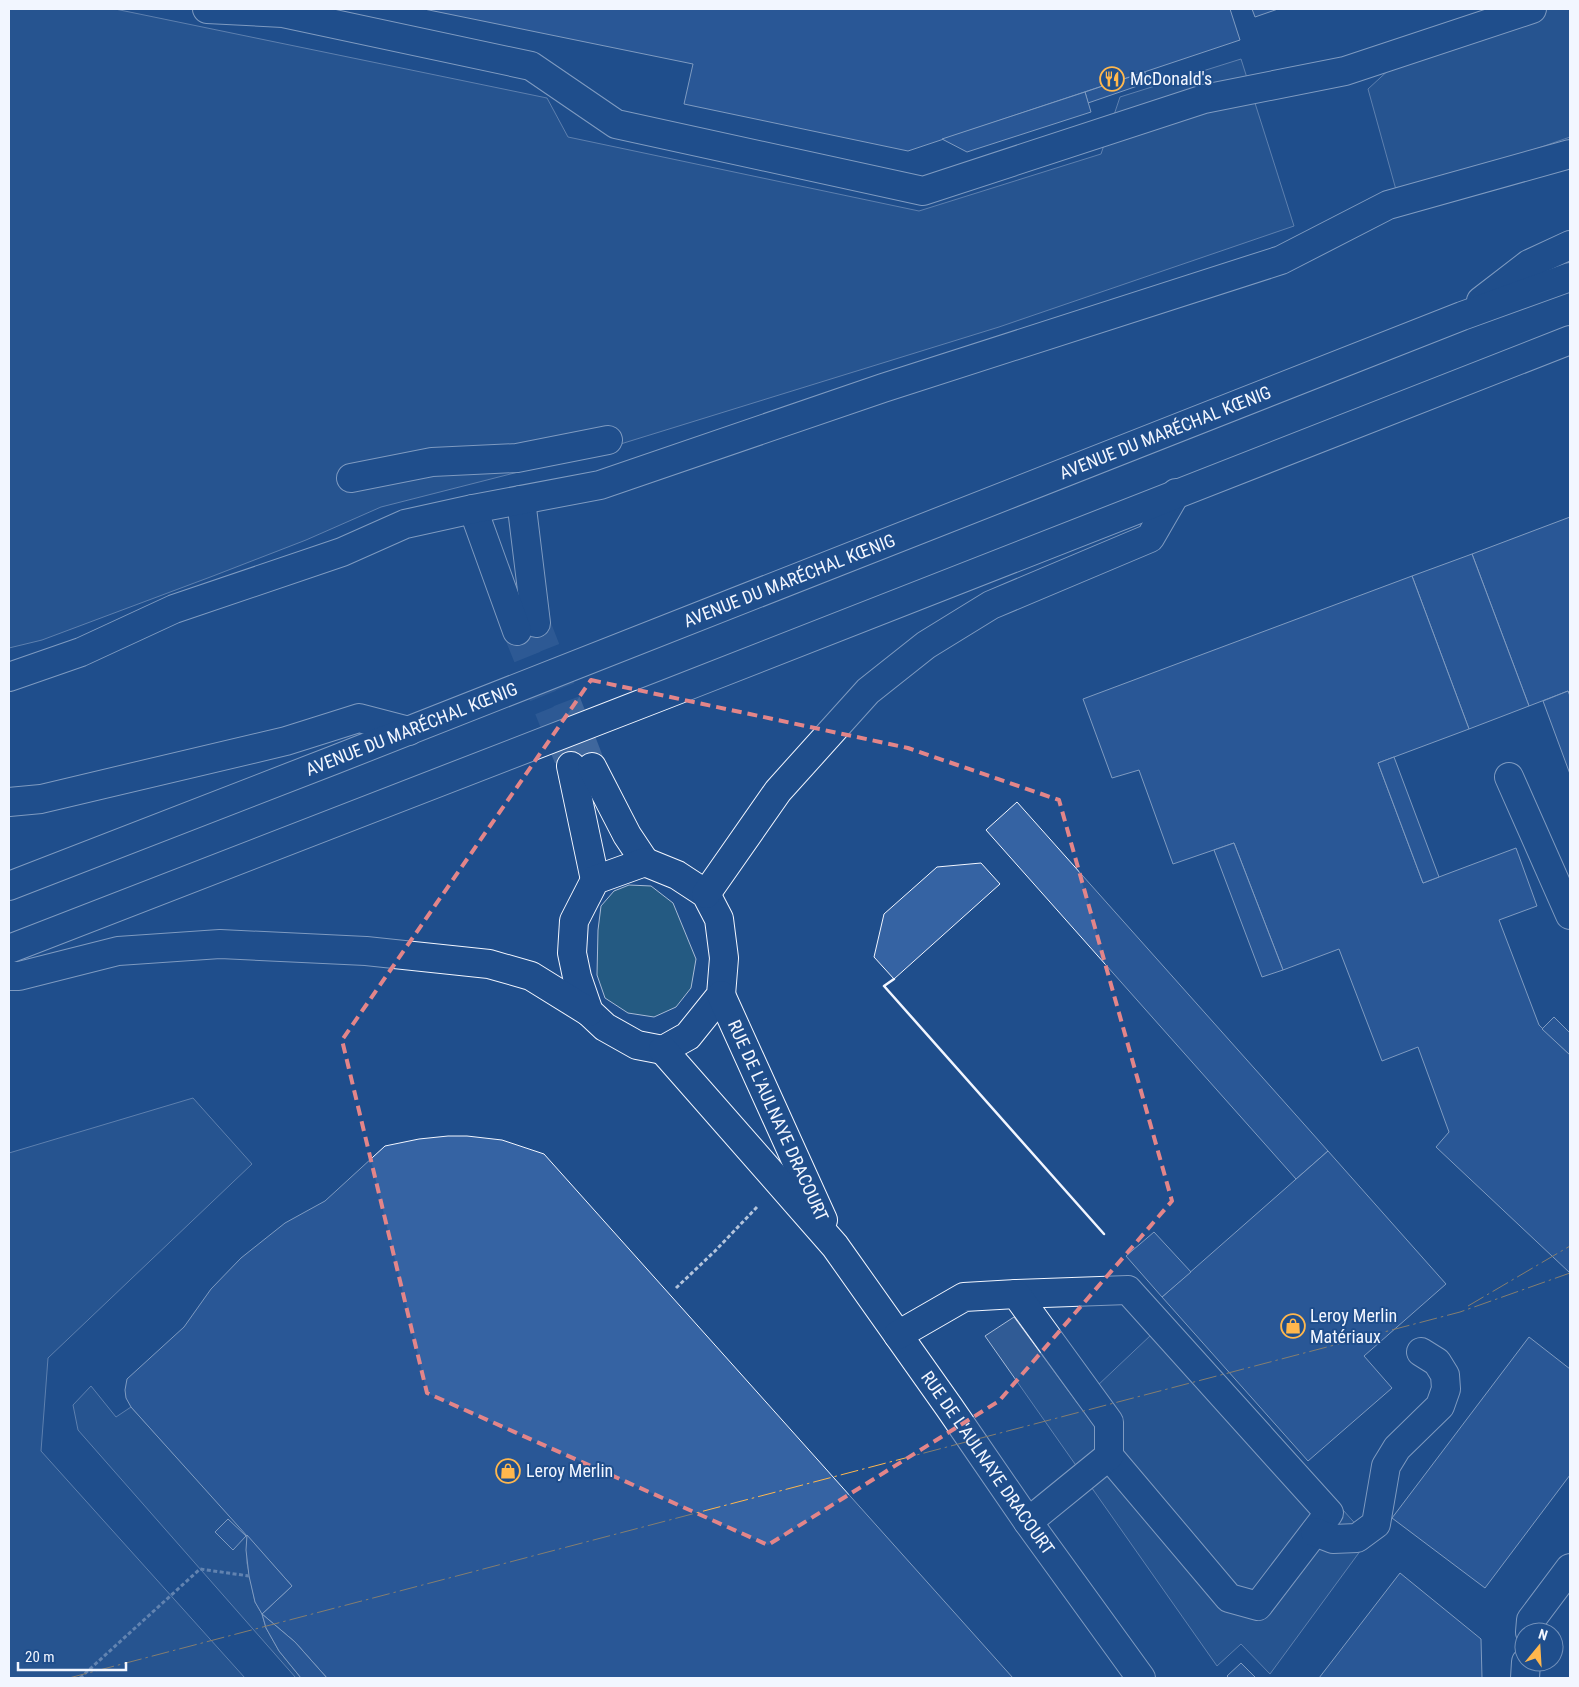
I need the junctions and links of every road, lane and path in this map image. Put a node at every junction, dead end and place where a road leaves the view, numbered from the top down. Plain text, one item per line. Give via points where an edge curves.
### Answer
1 (207, 9) edge
2 (1526, 10) edge
3 (1480, 17) edge
4 (1570, 154) edge
5 (1570, 245) edge
6 (1570, 277) edge
7 (1462, 316) junction
8 (1570, 340) edge
9 (608, 440) dead end
10 (351, 478) dead end
11 (1176, 493) junction
12 (520, 500) junction
13 (473, 509) junction
14 (9, 677) edge
15 (409, 731) junction
16 (1510, 776) dead end
17 (9, 802) edge
18 (645, 862) junction
19 (595, 880) junction
20 (9, 886) edge
21 (706, 894) junction
22 (1570, 915) edge
23 (9, 949) edge
24 (9, 976) edge
25 (721, 995) junction
26 (589, 1012) junction
27 (663, 1050) junction
28 (762, 1202) dead end
29 (835, 1246) junction
30 (676, 1288) dead end
31 (1016, 1294) junction
32 (898, 1335) junction
33 (1421, 1352) dead end
34 (1109, 1456) junction
35 (1028, 1522) junction
36 (1315, 1532) junction
37 (1570, 1568) edge
38 (249, 1576) dead end
39 (1531, 1622) edge
40 (80, 1678) edge
41 (1141, 1678) edge

1 - 3 main road via 283,13 531,66 616,124 923,191 1204,99 1345,71
2 - 3 main road
4 - 12 main road via 1388,205 1262,267 875,391 600,485
5 - 7 main road via 1529,264
6 - 7 main road, AVENUE DU MARÉCHAL KŒNIG
7 - 15 main road, AVENUE DU MARÉCHAL KŒNIG
8 - 11 main road
9 - 10 main road via 517,458 432,462
11 - 21 main road via 1150,538 991,606 926,645 868,691 778,791
11 - 23 main road
12 - 13 main road
12 - 13 main road via 527,627
13 - 14 main road via 405,524 342,552 174,609 81,652
15 - 17 main road via 359,718 286,741 42,799
15 - 20 main road, AVENUE DU MARÉCHAL KŒNIG
16 - 22 main road
18 - 19 main road
18 - 19 main road via 582,766
18 - 21 main road via 677,875
19 - 26 main road via 574,921 572,953
21 - 25 main road via 719,919 724,958
24 - 26 main road via 118,951 155,948 220,944 366,951 489,964 531,976
25 - 27 main road via 688,1036
25 - 29 main road, RUE DE L'AULNAYE DRACOURT
26 - 27 main road via 605,1027 637,1045
27 - 29 main road, RUE DE L'AULNAYE DRACOURT
28 - 30 path
29 - 32 main road, RUE DE L'AULNAYE DRACOURT
31 - 32 main road via 964,1297
31 - 34 main road via 1109,1422
31 - 36 main road via 1128,1290 1329,1513
32 - 35 main road, RUE DE L'AULNAYE DRACOURT
33 - 36 main road via 1437,1362 1445,1375 1446,1389 1440,1406 1397,1448 1386,1466 1376,1524 1357,1538 1333,1539
34 - 35 main road
34 - 36 main road via 1229,1598 1258,1606
35 - 41 main road, RUE DE L'AULNAYE DRACOURT
37 - 39 main road
38 - 40 path via 200,1569

